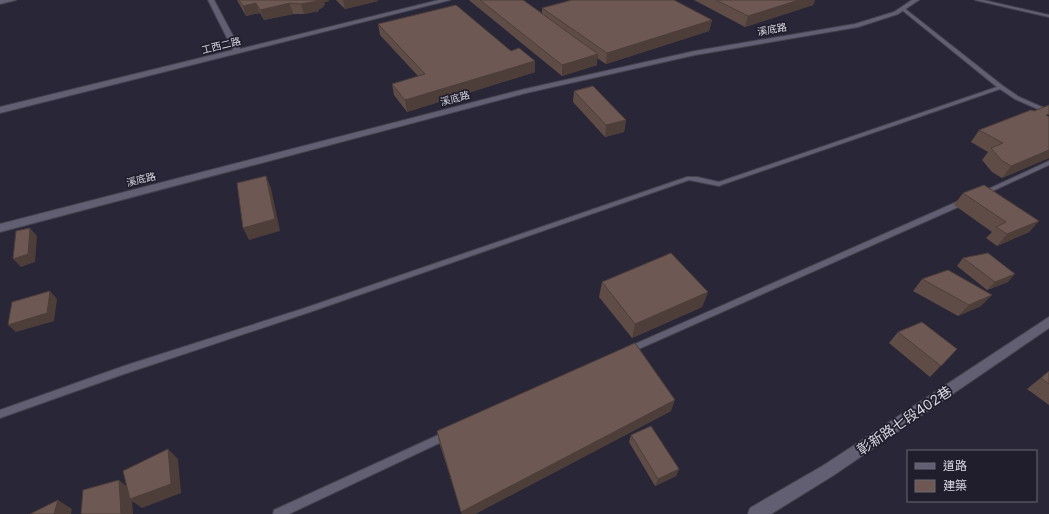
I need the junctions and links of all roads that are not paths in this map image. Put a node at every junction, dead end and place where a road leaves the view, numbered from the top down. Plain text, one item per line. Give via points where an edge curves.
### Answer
1 (13, 0) edge
2 (211, 0) edge
3 (448, 0) edge
4 (916, 0) edge
5 (977, 0) edge
6 (0, 2) edge
7 (904, 9) junction
8 (1049, 16) edge
9 (237, 51) junction
10 (1001, 87) junction
11 (0, 110) edge
12 (1049, 112) edge
13 (1049, 163) edge
14 (0, 228) edge
15 (1049, 322) edge
16 (624, 352) edge
17 (0, 414) edge
18 (458, 430) edge
19 (278, 514) edge
20 (756, 514) edge

1 - 6 street
2 - 9 street
3 - 9 street, 工西二路
4 - 7 street, 溪底路
5 - 8 lane
7 - 10 lane
7 - 14 street, 溪底路 via 856,26 695,54 526,91
9 - 11 street, 工西二路
10 - 12 lane via 1017,98
10 - 17 lane via 719,184 689,178
13 - 16 lane
15 - 20 street, 彰新路七段402巷 via 829,470
18 - 19 lane

